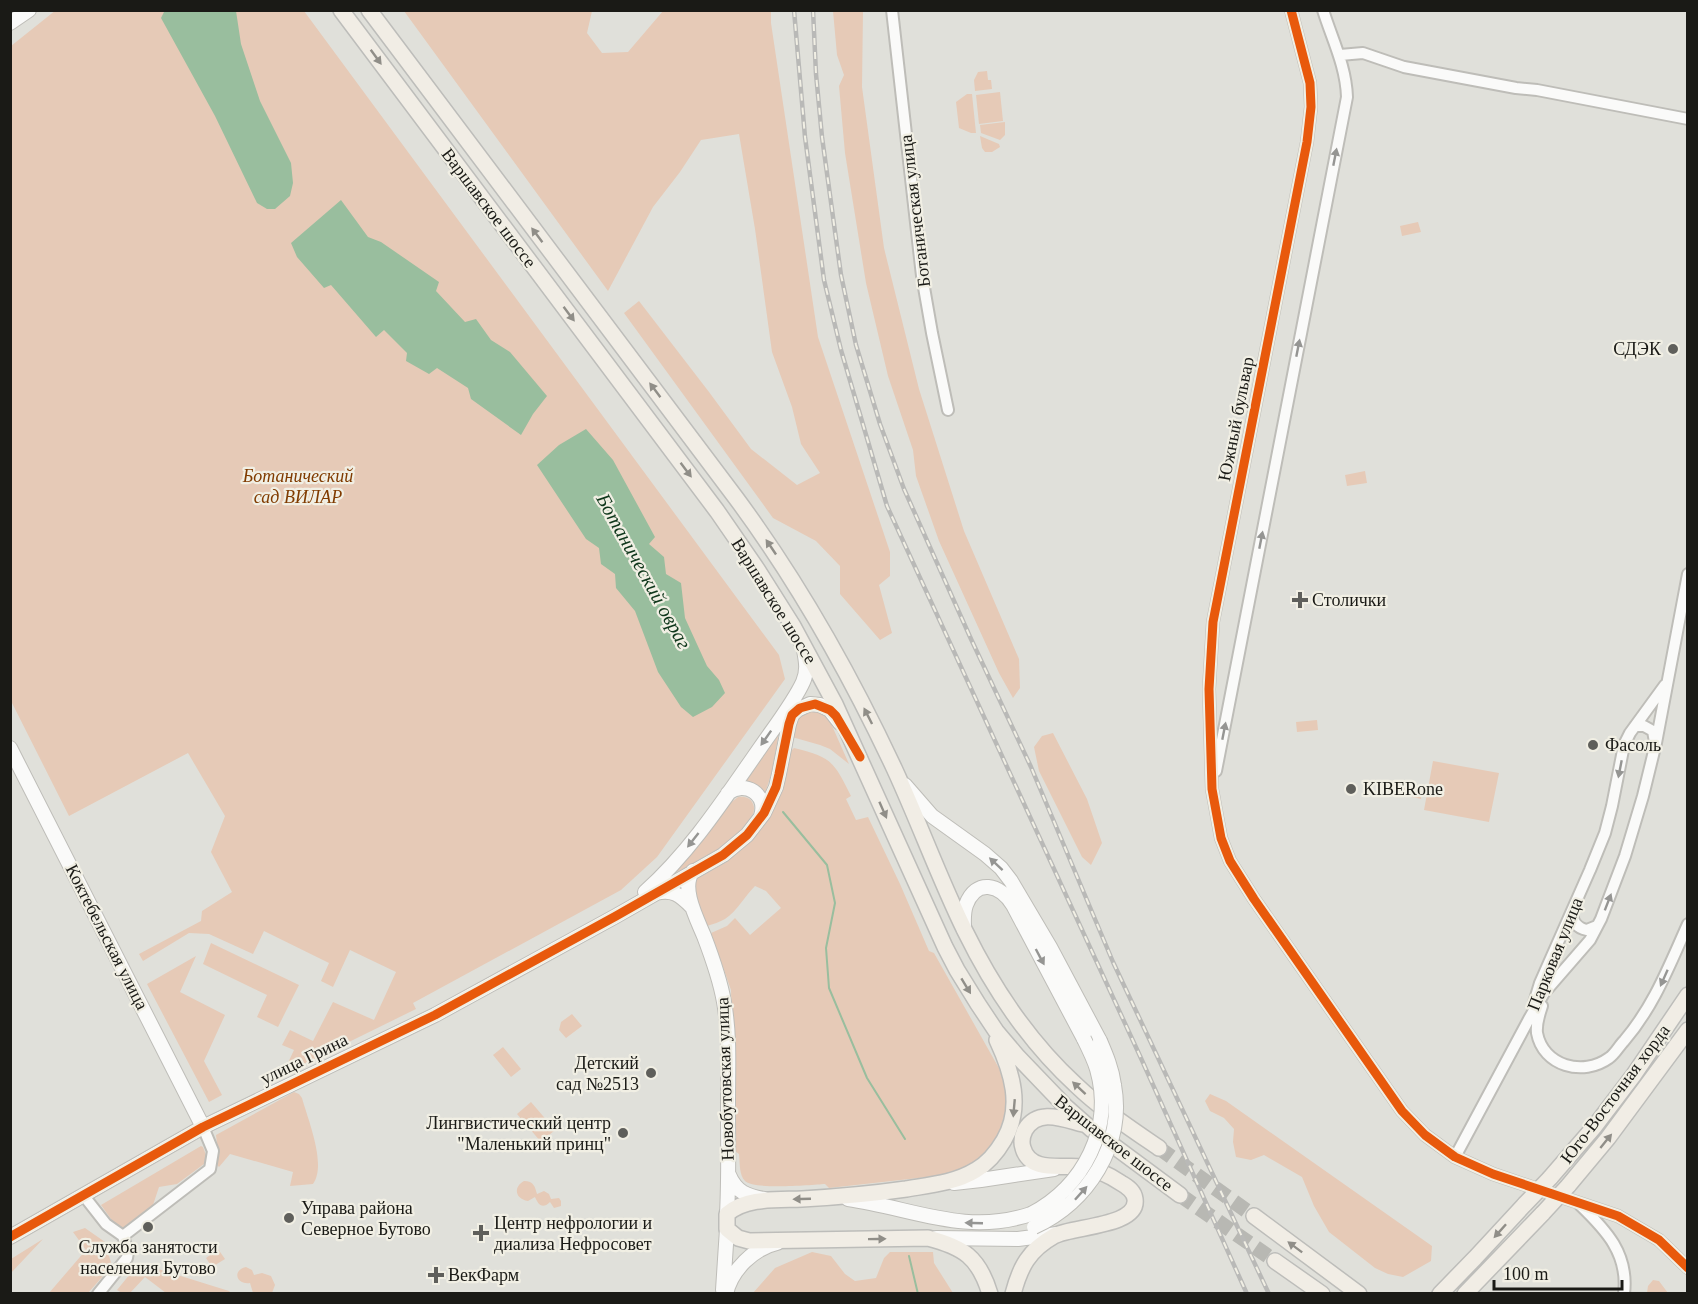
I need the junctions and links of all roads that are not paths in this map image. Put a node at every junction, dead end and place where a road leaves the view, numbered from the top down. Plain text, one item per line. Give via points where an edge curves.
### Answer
1 (29, 10) edge
2 (341, 10) edge
3 (369, 10) edge
4 (892, 10) edge
5 (1291, 10) edge
6 (1323, 10) edge
7 (10, 23) edge
8 (1340, 55) junction
9 (1688, 119) edge
10 (948, 410) dead end
11 (1688, 574) edge
12 (793, 626) junction
13 (1667, 683) junction
14 (1635, 726) junction
15 (1656, 743) junction
16 (10, 748) edge
17 (860, 757) junction
18 (894, 768) junction
19 (1212, 789) junction
20 (728, 793) junction
21 (755, 825) junction
22 (693, 871) junction
23 (674, 881) junction
24 (654, 888) junction
25 (691, 901) junction
26 (1572, 911) junction
27 (1688, 924) edge
28 (1597, 926) junction
29 (964, 929) junction
30 (1548, 989) junction
31 (1688, 995) edge
32 (984, 1013) junction
33 (1529, 1019) junction
34 (1688, 1030) edge
35 (1086, 1125) junction
36 (203, 1127) junction
37 (1159, 1148) tunnel mouth
38 (1455, 1157) junction
39 (1062, 1168) junction
40 (729, 1175) junction
41 (939, 1184) junction
42 (1180, 1195) tunnel mouth
43 (84, 1196) junction
44 (834, 1198) junction
45 (771, 1200) junction
46 (1577, 1202) junction
47 (1254, 1216) tunnel mouth
48 (1032, 1220) junction
49 (727, 1222) junction
50 (1057, 1234) junction
51 (123, 1236) junction
52 (10, 1237) edge
53 (928, 1238) junction
54 (976, 1239) junction
55 (790, 1241) junction
56 (1275, 1261) tunnel mouth
57 (1688, 1268) edge
58 (98, 1293) edge
59 (724, 1293) edge
60 (990, 1293) edge
61 (1013, 1293) edge
62 (1322, 1293) edge
63 (1359, 1293) edge
64 (1440, 1293) edge
65 (1465, 1293) edge
66 (1624, 1293) edge

1 - 7 street
2 -> 12 main road, Варшавское шоссе via 717,511
18 -> 3 main road, Варшавское шоссе via 812,610 760,531
4 - 10 street, Ботаническая улица via 922,276
5 - 19 street, Южный бульвар via 1310,83 1311,107 1213,622 1209,688
6 - 8 street, Южный бульвар
8 - 9 street via 1363,53 1404,67
19 -> 8 street, Южный бульвар via 1347,97
11 - 13 street, Парковая улица
12 - 17 main road, Варшавское шоссе
12 -> 20 street, улица Грина via 806,661 803,683
13 - 14 street, Парковая улица
13 - 15 street, Парковая улица
14 - 15 street via 1653,731
14 -> 26 street, Парковая улица via 1624,745 1605,833
28 -> 15 street, Парковая улица via 1625,856
16 - 36 street, Коктебельская улица
17 - 21 street, улица Грина via 830,710 815,704 797,710 789,723 776,787
17 -> 32 main road, Варшавское шоссе via 945,947
18 - 29 main road, Варшавское шоссе
48 -> 18 street, bridge via 1059,1213 1098,1172 1114,1126 1116,1098 1111,1069 1100,1041 1011,880 985,854 932,816
19 - 38 street, Южный бульвар via 1221,838 1230,861 1254,899 1402,1111 1425,1135
20 - 21 street via 739,787 759,795 762,811
20 -> 24 street, улица Грина
21 - 22 street, улица Грина via 736,846
22 - 23 street, улица Грина
22 - 25 street via 689,879
23 - 24 street, улица Грина
23 - 25 street via 684,888
24 - 25 street
24 - 36 street, улица Грина via 616,916 435,1015
25 - 40 street, Новобутовская улица via 715,964 724,1004
26 - 28 street via 1578,927 1587,930
26 - 33 street, Парковая улица via 1540,983
27 -> 30 street via 1640,1022 1610,1058 1596,1065 1573,1068 1560,1064 1541,1046 1537,1020
28 - 30 street, Парковая улица via 1590,940
37 -> 29 main road, Варшавское шоссе via 1106,1111 1053,1062 1004,999
29 -> 48 street, bridge via 965,907 973,893 986,887 1004,894 1084,1039 1101,1088 1098,1136 1086,1164 1071,1184
30 - 33 street, Парковая улица
31 -> 64 main road, Юго-Восточная хорда, bridge via 1595,1126
32 - 35 main road, Варшавское шоссе via 1039,1081
32 -> 41 main road via 1011,1077 1014,1114 1006,1137 993,1156 975,1171
33 - 38 street
65 -> 34 main road, Юго-Восточная хорда, bridge via 1568,1186
35 - 39 main road via 1042,1117 1026,1128 1022,1141 1028,1158 1037,1164
35 - 42 main road, Варшавское шоссе
36 - 43 street, улица Грина
36 - 51 street via 213,1151 210,1169
38 - 46 street, Южный бульвар
39 - 41 street
39 - 50 main road via 1101,1172 1131,1190 1136,1201 1132,1211 1122,1218
40 - 45 street via 744,1194
40 - 49 street, Новобутовская улица
41 - 44 main road
43 - 51 street via 106,1224
43 - 52 street, улица Грина
44 -> 45 main road
48 -> 44 street via 970,1223
45 - 49 main road via 734,1208
46 - 57 street, Южный бульвар via 1639,1227
46 - 66 street via 1608,1233 1617,1248
63 -> 47 main road
48 - 54 street via 1004,1235
49 - 55 main road via 733,1235 743,1240
49 - 59 street, Новобутовская улица
50 - 54 street
50 - 61 main road via 1028,1257
51 - 58 street via 127,1258
53 - 54 street
55 -> 53 main road
53 - 60 main road via 967,1254 980,1269
55 - 59 street via 771,1244 753,1254
56 - 62 main road

